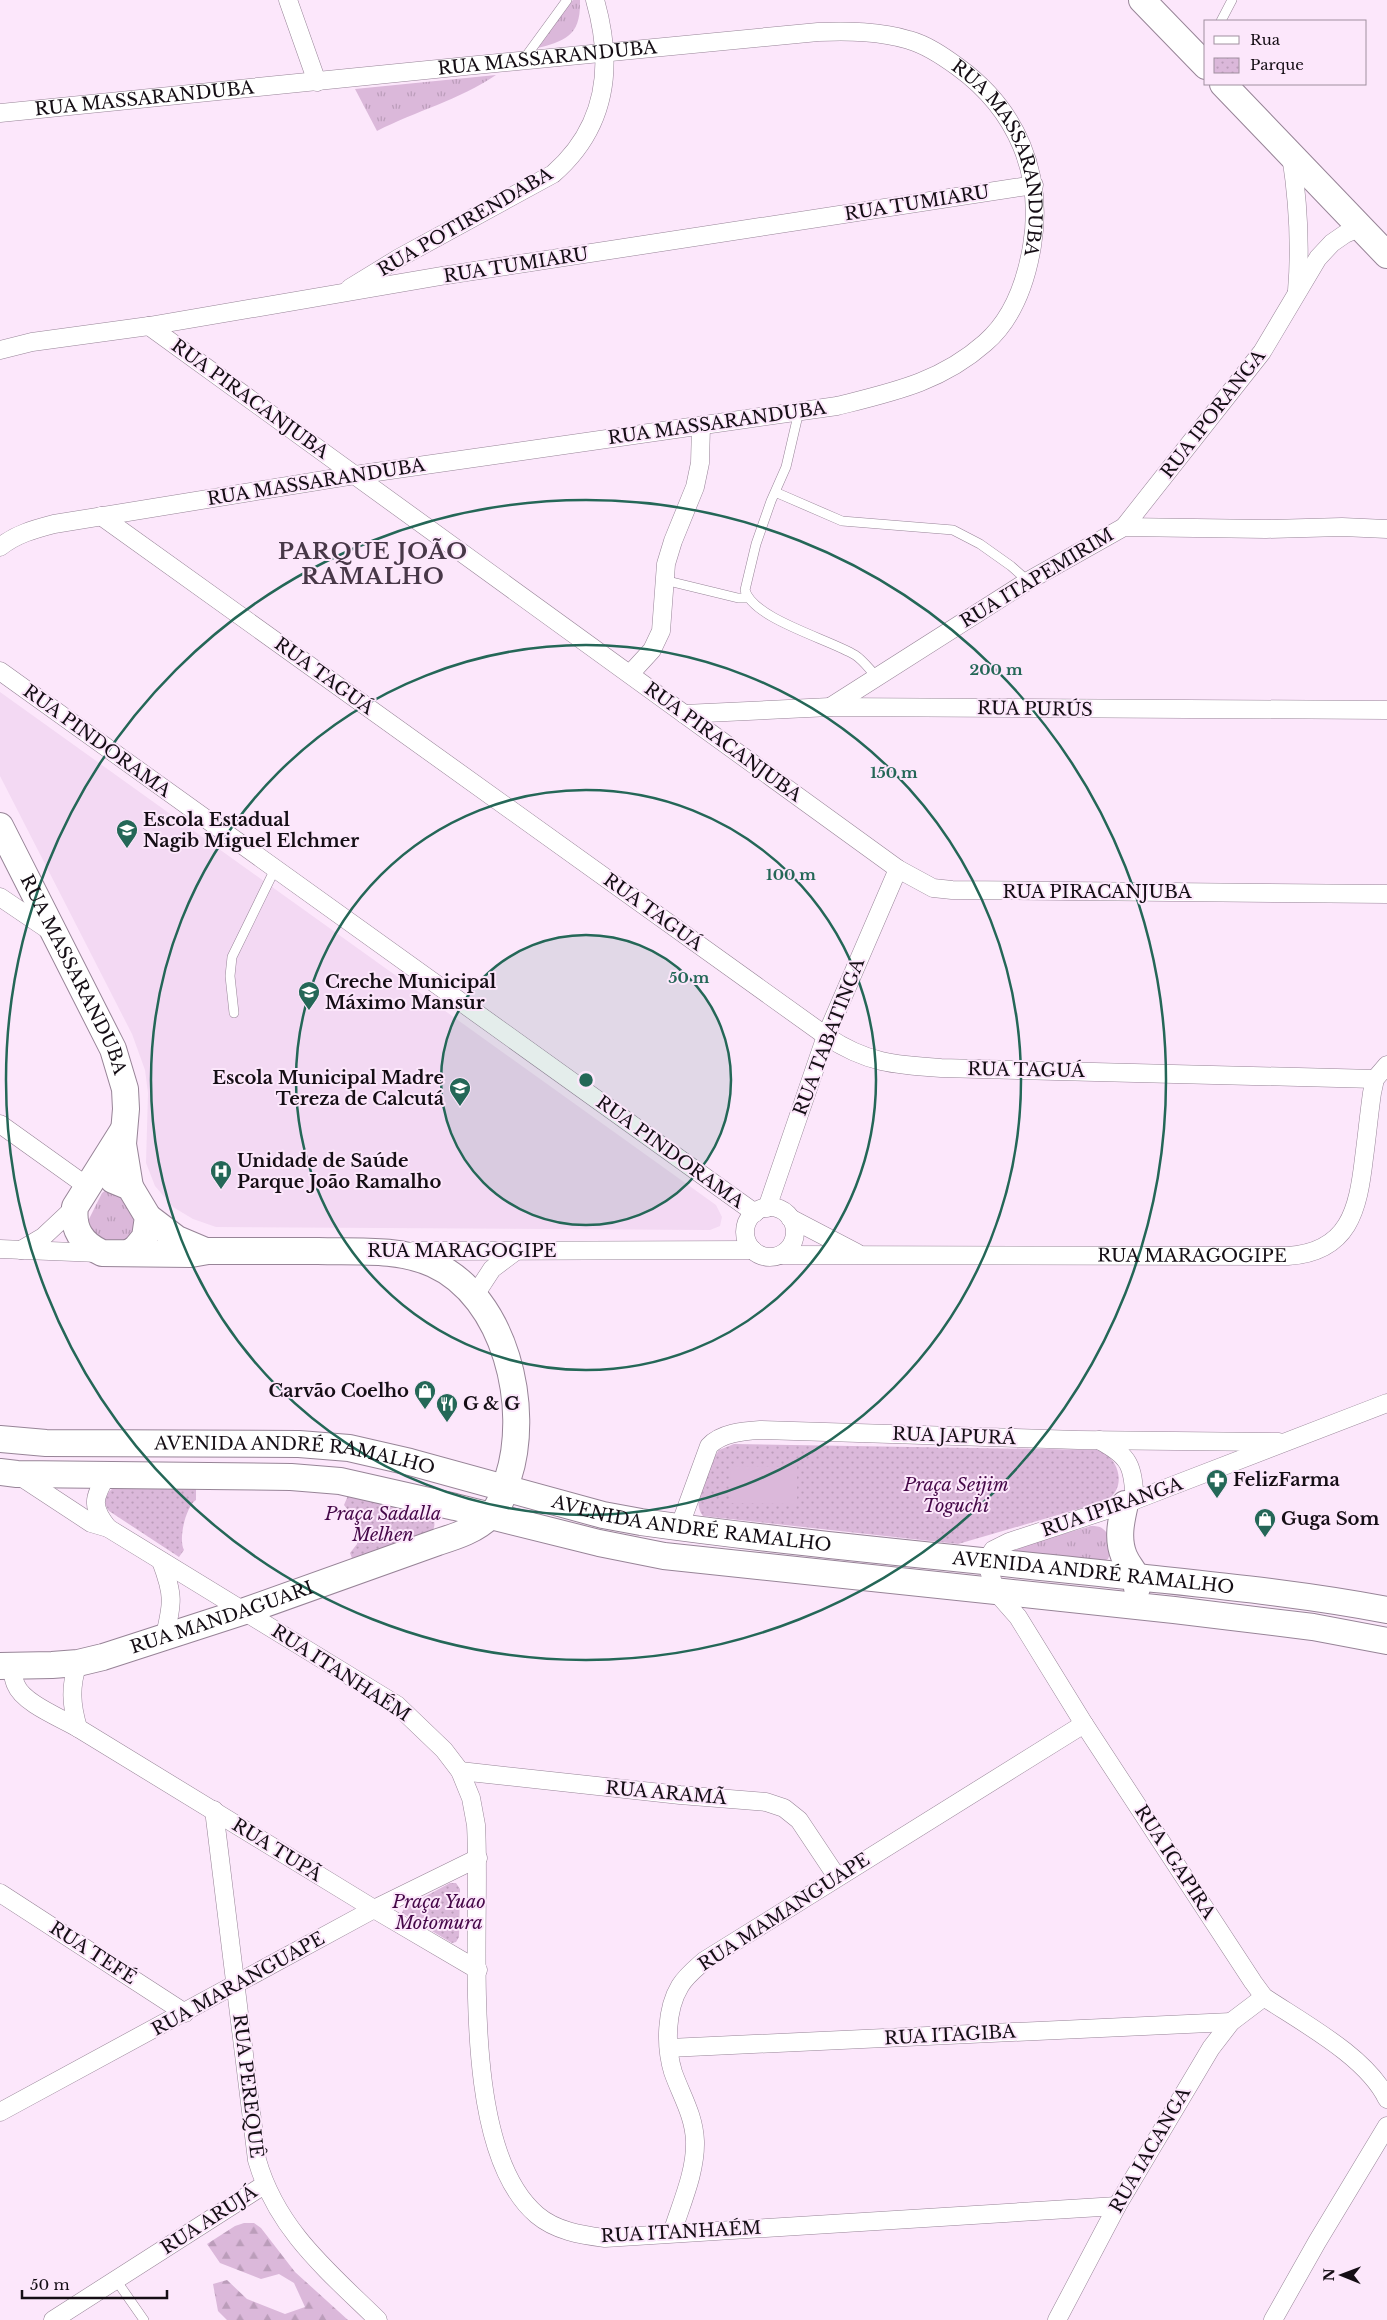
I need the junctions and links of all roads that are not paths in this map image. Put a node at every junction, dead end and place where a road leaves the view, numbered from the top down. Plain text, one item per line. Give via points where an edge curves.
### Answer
1 (288, 0) edge
2 (567, 0) edge
3 (596, 0) edge
4 (1142, 0) edge
5 (1232, 0) edge
6 (1222, 20) edge
7 (606, 51) junction
8 (524, 59) junction
9 (1204, 59) edge
10 (317, 82) junction
11 (1224, 85) edge
12 (0, 113) edge
13 (1290, 154) junction
14 (1034, 185) junction
15 (1360, 227) junction
16 (1387, 255) edge
17 (342, 293) junction
18 (1297, 296) junction
19 (149, 326) junction
20 (0, 350) edge
21 (799, 412) junction
22 (701, 426) junction
23 (355, 475) junction
24 (775, 492) junction
25 (100, 516) junction
26 (1124, 527) junction
27 (1387, 529) edge
28 (0, 547) edge
29 (664, 580) junction
30 (1028, 581) junction
31 (747, 598) junction
32 (0, 671) edge
33 (630, 674) junction
34 (877, 676) junction
35 (830, 707) junction
36 (1387, 710) edge
37 (684, 714) junction
38 (0, 827) edge
39 (275, 869) junction
40 (898, 869) junction
41 (1387, 894) edge
42 (0, 897) edge
43 (54, 934) junction
44 (234, 1013) dead end
45 (826, 1036) junction
46 (1387, 1065) edge
47 (1375, 1079) junction
48 (0, 1124) edge
49 (124, 1129) junction
50 (130, 1187) junction
51 (85, 1192) junction
52 (761, 1210) junction
53 (148, 1217) junction
54 (790, 1218) junction
55 (745, 1231) junction
56 (0, 1250) edge
57 (21, 1250) junction
58 (753, 1250) junction
59 (208, 1251) junction
60 (516, 1251) junction
61 (382, 1252) junction
62 (716, 1252) junction
63 (102, 1253) junction
64 (129, 1253) junction
65 (860, 1254) junction
66 (781, 1255) junction
67 (475, 1295) junction
68 (1387, 1403) edge
69 (517, 1436) junction
70 (0, 1439) edge
71 (1099, 1440) junction
72 (1289, 1442) junction
73 (367, 1452) junction
74 (8, 1473) edge
75 (107, 1475) junction
76 (480, 1481) junction
77 (358, 1484) junction
78 (505, 1488) junction
79 (1130, 1502) junction
80 (455, 1506) junction
81 (490, 1516) junction
82 (108, 1528) junction
83 (679, 1528) junction
84 (438, 1542) junction
85 (161, 1561) junction
86 (986, 1561) junction
87 (1138, 1577) junction
88 (996, 1592) junction
89 (1130, 1606) junction
90 (1387, 1610) edge
91 (245, 1611) junction
92 (164, 1639) junction
93 (1387, 1641) edge
94 (78, 1663) junction
95 (6, 1666) edge
96 (1084, 1724) junction
97 (78, 1728) junction
98 (460, 1771) junction
99 (214, 1810) junction
100 (478, 1858) junction
101 (837, 1877) junction
102 (0, 1893) edge
103 (374, 1909) junction
104 (478, 1970) junction
105 (235, 1986) junction
106 (1264, 1997) junction
107 (185, 2013) junction
108 (1231, 2022) junction
109 (669, 2048) junction
110 (1387, 2099) edge
111 (0, 2112) edge
112 (1387, 2126) edge
113 (264, 2185) junction
114 (1117, 2206) junction
115 (672, 2233) junction
116 (116, 2280) junction
117 (53, 2320) edge
118 (144, 2320) edge
119 (378, 2320) edge
120 (1056, 2320) edge
121 (1273, 2320) edge

1 - 10 street
2 - 8 lane
3 - 7 street, RUA POTIRENDABA
4 - 9 main road
5 - 6 lane
7 - 8 street, RUA MASSARANDUBA
7 - 14 street, RUA MASSARANDUBA via 847,31 879,33 908,40 935,52 977,81 1004,113 1018,136
7 - 17 street, RUA POTIRENDABA via 603,90 595,118 569,160 553,174
8 - 10 street, RUA MASSARANDUBA
10 - 12 street, RUA MASSARANDUBA
11 - 13 main road
13 - 15 main road
13 - 18 street, RUA IPORANGA via 1300,236
14 - 17 street, RUA TUMIARU
14 - 21 street, RUA MASSARANDUBA via 1034,232 1024,285 1008,316 987,342 931,379 902,390
15 - 16 main road
15 - 18 street, RUA IPORANGA via 1332,243 1318,258
17 - 19 street, RUA TUMIARU
18 - 26 street, RUA IPORANGA via 1262,352
19 - 20 street, RUA TUMIARU via 32,342
19 - 23 street, RUA PIRACANJUBA
21 - 22 street, RUA MASSARANDUBA
21 - 24 lane via 786,468
22 - 23 street, RUA MASSARANDUBA
22 - 29 street via 700,463 695,487 673,541
23 - 25 street, RUA MASSARANDUBA
23 - 33 street, RUA PIRACANJUBA
24 - 30 lane via 842,521 953,530 988,550
24 - 31 lane via 756,544 745,590
25 - 28 street, RUA MASSARANDUBA via 30,530
25 - 45 street, RUA TAGUÁ
26 - 27 street, RUA ITAPEMIRIM
26 - 30 street, RUA ITAPEMIRIM
29 - 31 lane
29 - 33 street via 661,631 657,643
30 - 34 street, RUA ITAPEMIRIM
31 - 34 lane via 756,607 788,625 856,656
32 - 39 street, RUA PINDORAMA
33 - 37 street, RUA PIRACANJUBA
34 - 35 street, RUA ITAPEMIRIM
35 - 36 street, RUA PURÚS
35 - 37 street, RUA PURÚS
37 - 40 street, RUA PIRACANJUBA
38 - 43 main road, RUA MASSARANDUBA
39 - 44 lane via 232,957 230,976
39 - 52 street, RUA PINDORAMA
40 - 41 street, RUA PIRACANJUBA via 933,888 952,890
40 - 45 street, RUA TABATINGA
42 - 43 street
43 - 49 main road, RUA MASSARANDUBA via 120,1068 125,1089
45 - 47 street, RUA TAGUÁ via 864,1058 898,1065
45 - 52 street, RUA TABATINGA
46 - 47 street
47 - 65 street, RUA MARAGOGIPE via 1359,1198 1340,1235 1312,1253 1288,1256
48 - 51 street
49 - 50 main road, RUA MASSARANDUBA via 124,1158
49 - 51 main road, RUA MASSARANDUBA
50 - 51 main road via 113,1180
50 - 53 main road
51 - 57 street via 43,1237
51 - 63 main road via 74,1217 77,1233 91,1248
52 - 54 street via 784,1212
52 - 55 street via 747,1222
53 - 59 main road, RUA MARAGOGIPE via 176,1239
53 - 64 main road via 142,1242
54 - 65 street, RUA MARAGOGIPE
54 - 66 street via 794,1225 793,1242
55 - 58 street via 746,1240
55 - 62 street
56 - 57 street
57 - 63 street
58 - 62 street, RUA MARAGOGIPE
58 - 66 street via 764,1257
59 - 61 main road, RUA MARAGOGIPE
59 - 64 main road, RUA MARAGOGIPE via 191,1254
60 - 61 street, RUA MARAGOGIPE
60 - 62 street, RUA MARAGOGIPE
60 - 67 street via 492,1269
61 - 67 main road via 434,1264
63 - 64 main road
65 - 66 street, RUA MARAGOGIPE
67 - 69 main road via 507,1357 514,1384
68 - 72 street, RUA IPIRANGA
69 - 76 main road
69 - 78 main road
70 - 73 main road, AVENIDA ANDRÉ RAMALHO via 299,1444
71 - 72 street, RUA JAPURÁ
71 - 79 street via 1126,1458 1133,1474
71 - 83 street, RUA JAPURÁ via 744,1431 715,1440 709,1446
72 - 79 street, RUA IPIRANGA
73 - 76 main road, AVENIDA ANDRÉ RAMALHO
73 - 77 main road
74 - 75 main road, AVENIDA ANDRÉ RAMALHO
74 - 82 street, RUA ITANHAÉM via 91,1523
75 - 77 main road, AVENIDA ANDRÉ RAMALHO via 291,1477
75 - 82 street, RUA ITANHAÉM via 97,1493 95,1506
76 - 78 main road, AVENIDA ANDRÉ RAMALHO
76 - 80 main road
77 - 80 main road, AVENIDA ANDRÉ RAMALHO
78 - 81 main road via 501,1501
78 - 83 main road, AVENIDA ANDRÉ RAMALHO via 603,1515
79 - 86 street, RUA IPIRANGA via 1009,1542 993,1550
79 - 87 main road via 1120,1528 1120,1542 1123,1555
80 - 81 main road, AVENIDA ANDRÉ RAMALHO
80 - 84 main road
81 - 84 main road, RUA MANDAGUARI via 463,1535
81 - 88 main road, AVENIDA ANDRÉ RAMALHO via 664,1556
82 - 85 street, RUA ITANHAÉM
83 - 86 main road, AVENIDA ANDRÉ RAMALHO
84 - 91 main road, RUA MANDAGUARI
85 - 91 street, RUA ITANHAÉM
85 - 92 street via 172,1602
86 - 87 main road, AVENIDA ANDRÉ RAMALHO
86 - 88 street
87 - 89 main road via 1136,1598
87 - 90 main road, AVENIDA ANDRÉ RAMALHO
88 - 89 main road, AVENIDA ANDRÉ RAMALHO
88 - 96 street, RUA IGAPIRA via 1018,1617
89 - 93 main road, AVENIDA ANDRÉ RAMALHO via 1313,1628
91 - 92 main road, RUA MANDAGUARI
91 - 98 street, RUA ITANHAÉM via 396,1705 444,1750
92 - 94 main road, RUA MANDAGUARI
94 - 95 main road, RUA MANDAGUARI
94 - 97 street via 71,1695
95 - 97 street, RUA TUPÃ via 22,1696
96 - 101 street, RUA MAMANGUAPE
96 - 106 street, RUA IGAPIRA
97 - 99 street, RUA TUPÃ
98 - 100 street, RUA ITANHAÉM via 471,1798
98 - 101 street, RUA ARAMÃ via 680,1796 766,1802 784,1808 799,1820
99 - 103 street, RUA TUPÃ
99 - 105 street, RUA PEREQUÊ
100 - 103 street, RUA MARANGUAPE
100 - 104 street, RUA ITANHAÉM
101 - 109 street, RUA MAMANGUAPE via 691,1972 675,1996
102 - 107 street, RUA TEFÉ
103 - 104 street, RUA TUPÃ
103 - 105 street, RUA MARANGUAPE
104 - 115 street, RUA ITANHAÉM via 484,2101 506,2171 523,2199 537,2215 577,2234 605,2238
105 - 107 street, RUA MARANGUAPE
105 - 113 street, RUA PEREQUÊ via 256,2160
106 - 108 street, RUA IACANGA
106 - 110 street, RUA IGAPIRA via 1358,2061 1381,2086
107 - 111 street, RUA MARANGUAPE
108 - 109 street, RUA ITAGIBA
108 - 114 street, RUA IACANGA via 1211,2048
109 - 115 street, RUA MAMANGUAPE via 673,2071 694,2123 695,2142 693,2165
112 - 121 street
113 - 116 street, RUA ARUJÁ
113 - 119 street, RUA PEREQUÊ via 301,2243
114 - 115 street, RUA ITANHAÉM
114 - 120 street, RUA IACANGA
116 - 117 street, RUA ARUJÁ
116 - 118 lane

